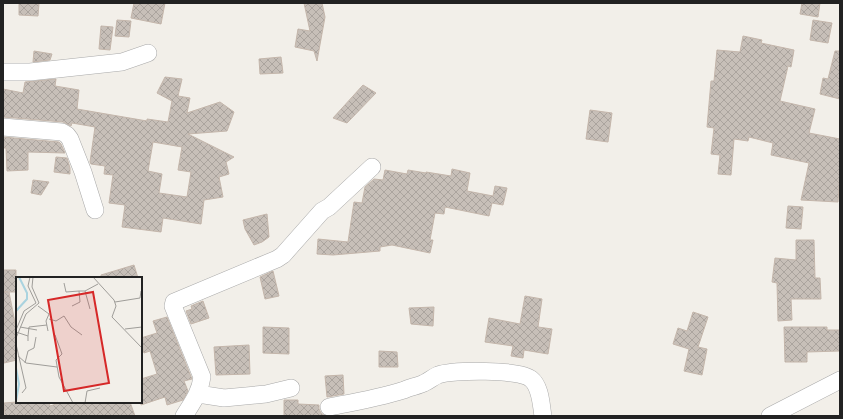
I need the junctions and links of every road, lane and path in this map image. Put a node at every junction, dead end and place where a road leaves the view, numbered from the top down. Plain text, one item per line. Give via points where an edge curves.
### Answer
1 (148, 53) dead end
2 (3, 72) edge
3 (3, 127) edge
4 (372, 167) dead end
5 (95, 210) dead end
6 (840, 380) edge
7 (291, 388) dead end
8 (198, 394) junction
9 (329, 406) dead end
10 (184, 416) edge
11 (543, 416) edge
12 (770, 416) edge

1 - 2 street via 122,62 30,72
3 - 5 street via 62,132 67,135 83,172
4 - 8 street via 322,211 283,255 174,302 173,306 202,377
6 - 12 street
7 - 8 street via 266,394 224,398
8 - 10 street
9 - 11 street via 386,396 424,384 438,375 493,372 520,374 532,379 540,397

